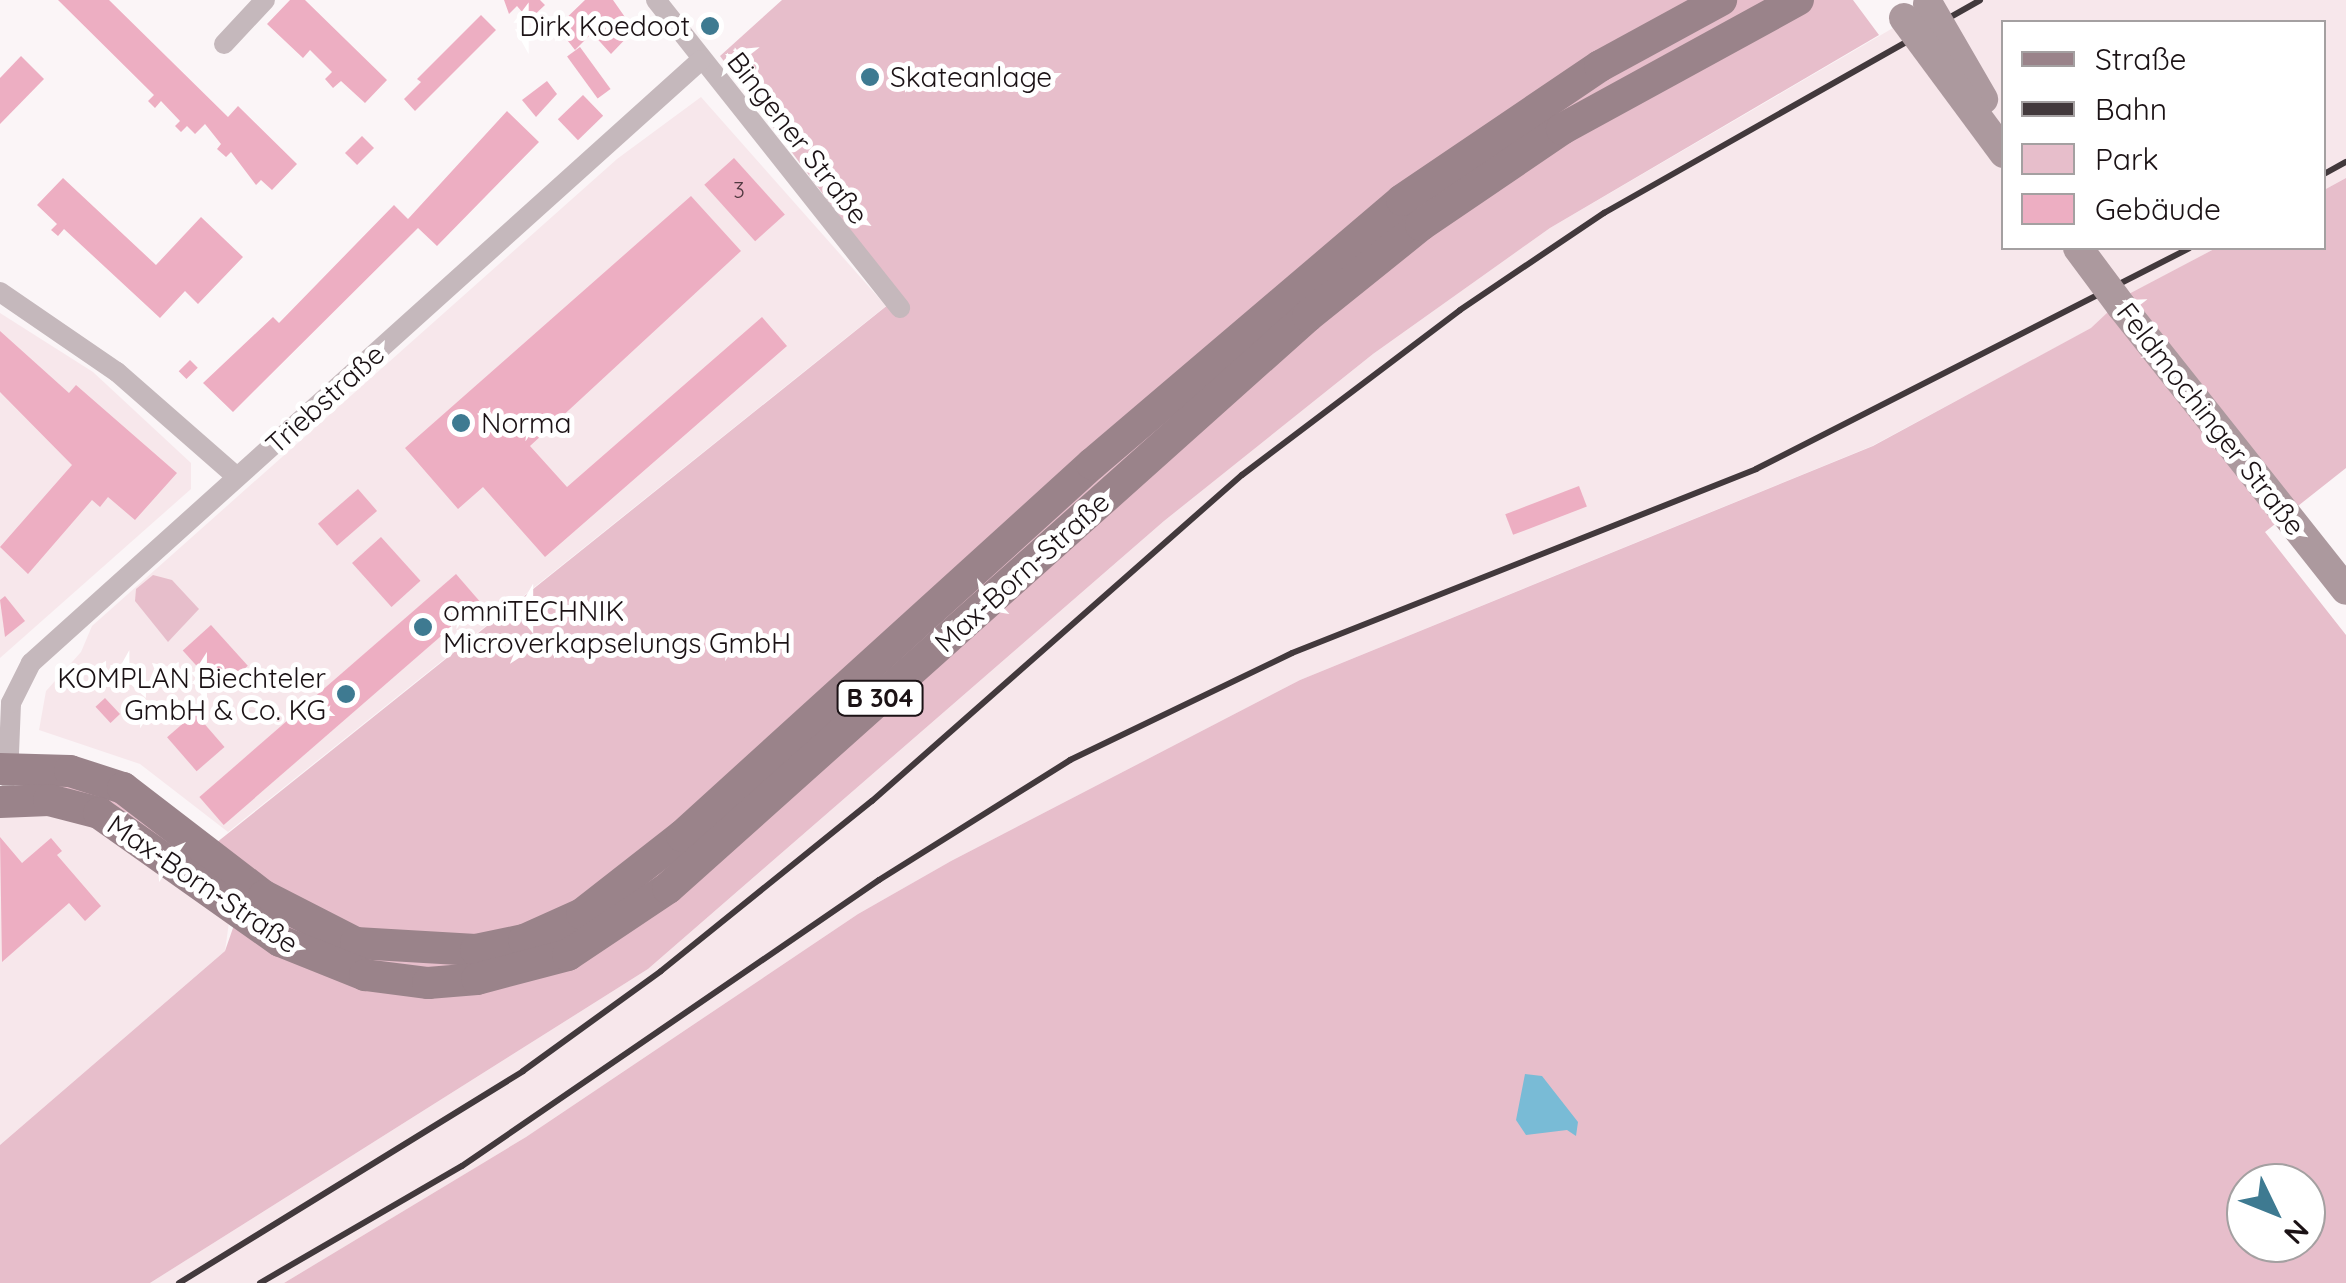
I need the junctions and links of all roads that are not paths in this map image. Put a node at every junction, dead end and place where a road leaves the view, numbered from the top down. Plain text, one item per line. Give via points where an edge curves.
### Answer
1 (264, 0) edge
2 (656, 0) edge
3 (1720, 0) edge
4 (1798, 0) edge
5 (1913, 6) edge
6 (224, 44) dead end
7 (700, 60) junction
8 (2001, 126) edge
9 (2001, 148) edge
10 (2079, 250) edge
11 (0, 292) edge
12 (900, 308) dead end
13 (237, 477) junction
14 (2346, 590) edge
15 (4, 785) edge

1 - 6 street
2 - 7 street, Bingener Straße
3 - 15 main road, Max-Born-Straße / B 304 via 1600,66 1402,200 1092,464 627,883 582,914 524,940 460,950 356,942 278,905 123,788 70,771
4 - 15 main road, Max-Born-Straße / B 304 via 1562,129 1421,225 1308,316 668,888 568,954 477,979 428,983 364,976 280,940 99,813
5 - 8 main road, bridge
5 - 9 main road, bridge
7 - 12 street, Bingener Straße
7 - 13 street, Triebstraße
10 - 14 main road, Feldmochinger Straße, bridge
11 - 13 street via 118,372
13 - 15 street, Triebstraße via 31,662 11,703

